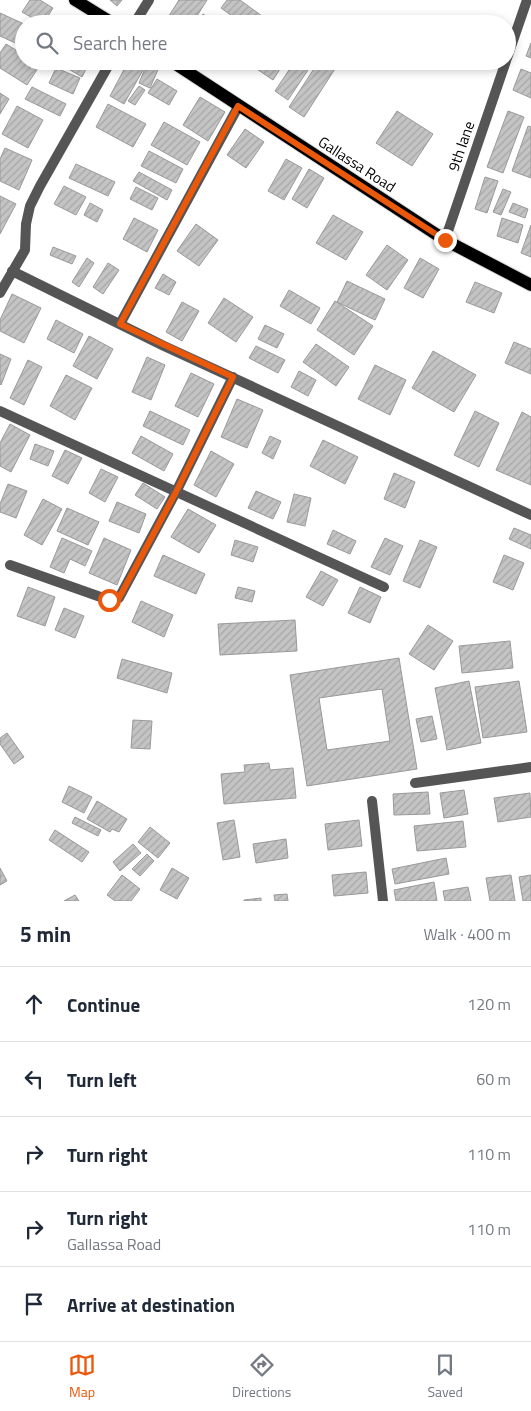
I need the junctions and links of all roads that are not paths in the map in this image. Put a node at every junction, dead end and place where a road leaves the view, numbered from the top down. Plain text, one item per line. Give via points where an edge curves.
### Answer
1 (76, 0) edge
2 (149, 0) edge
3 (527, 0) edge
4 (100, 15) edge
5 (140, 15) edge
6 (516, 33) edge
7 (107, 70) edge
8 (184, 70) edge
9 (504, 70) edge
10 (238, 106) junction
11 (445, 240) junction
12 (12, 271) junction
13 (531, 285) edge
14 (0, 293) edge
15 (120, 324) junction
16 (233, 377) junction
17 (0, 410) edge
18 (176, 492) junction
19 (531, 515) edge
20 (10, 565) dead end
21 (384, 588) dead end
22 (531, 767) edge
23 (415, 783) dead end
24 (372, 801) dead end
25 (383, 901) edge

1 - 4 main road
2 - 5 street
3 - 6 street, 9th lane
7 - 12 street via 30,206 25,250
8 - 10 main road, Gallassa Road
9 - 11 street, 9th lane
10 - 11 main road, Gallassa Road
10 - 15 street
11 - 13 main road, Gallassa Road
12 - 14 street
12 - 15 street
15 - 16 street
16 - 18 street
16 - 19 street
17 - 18 street
18 - 20 street via 119,598 109,600
18 - 21 street
22 - 23 street
24 - 25 street

